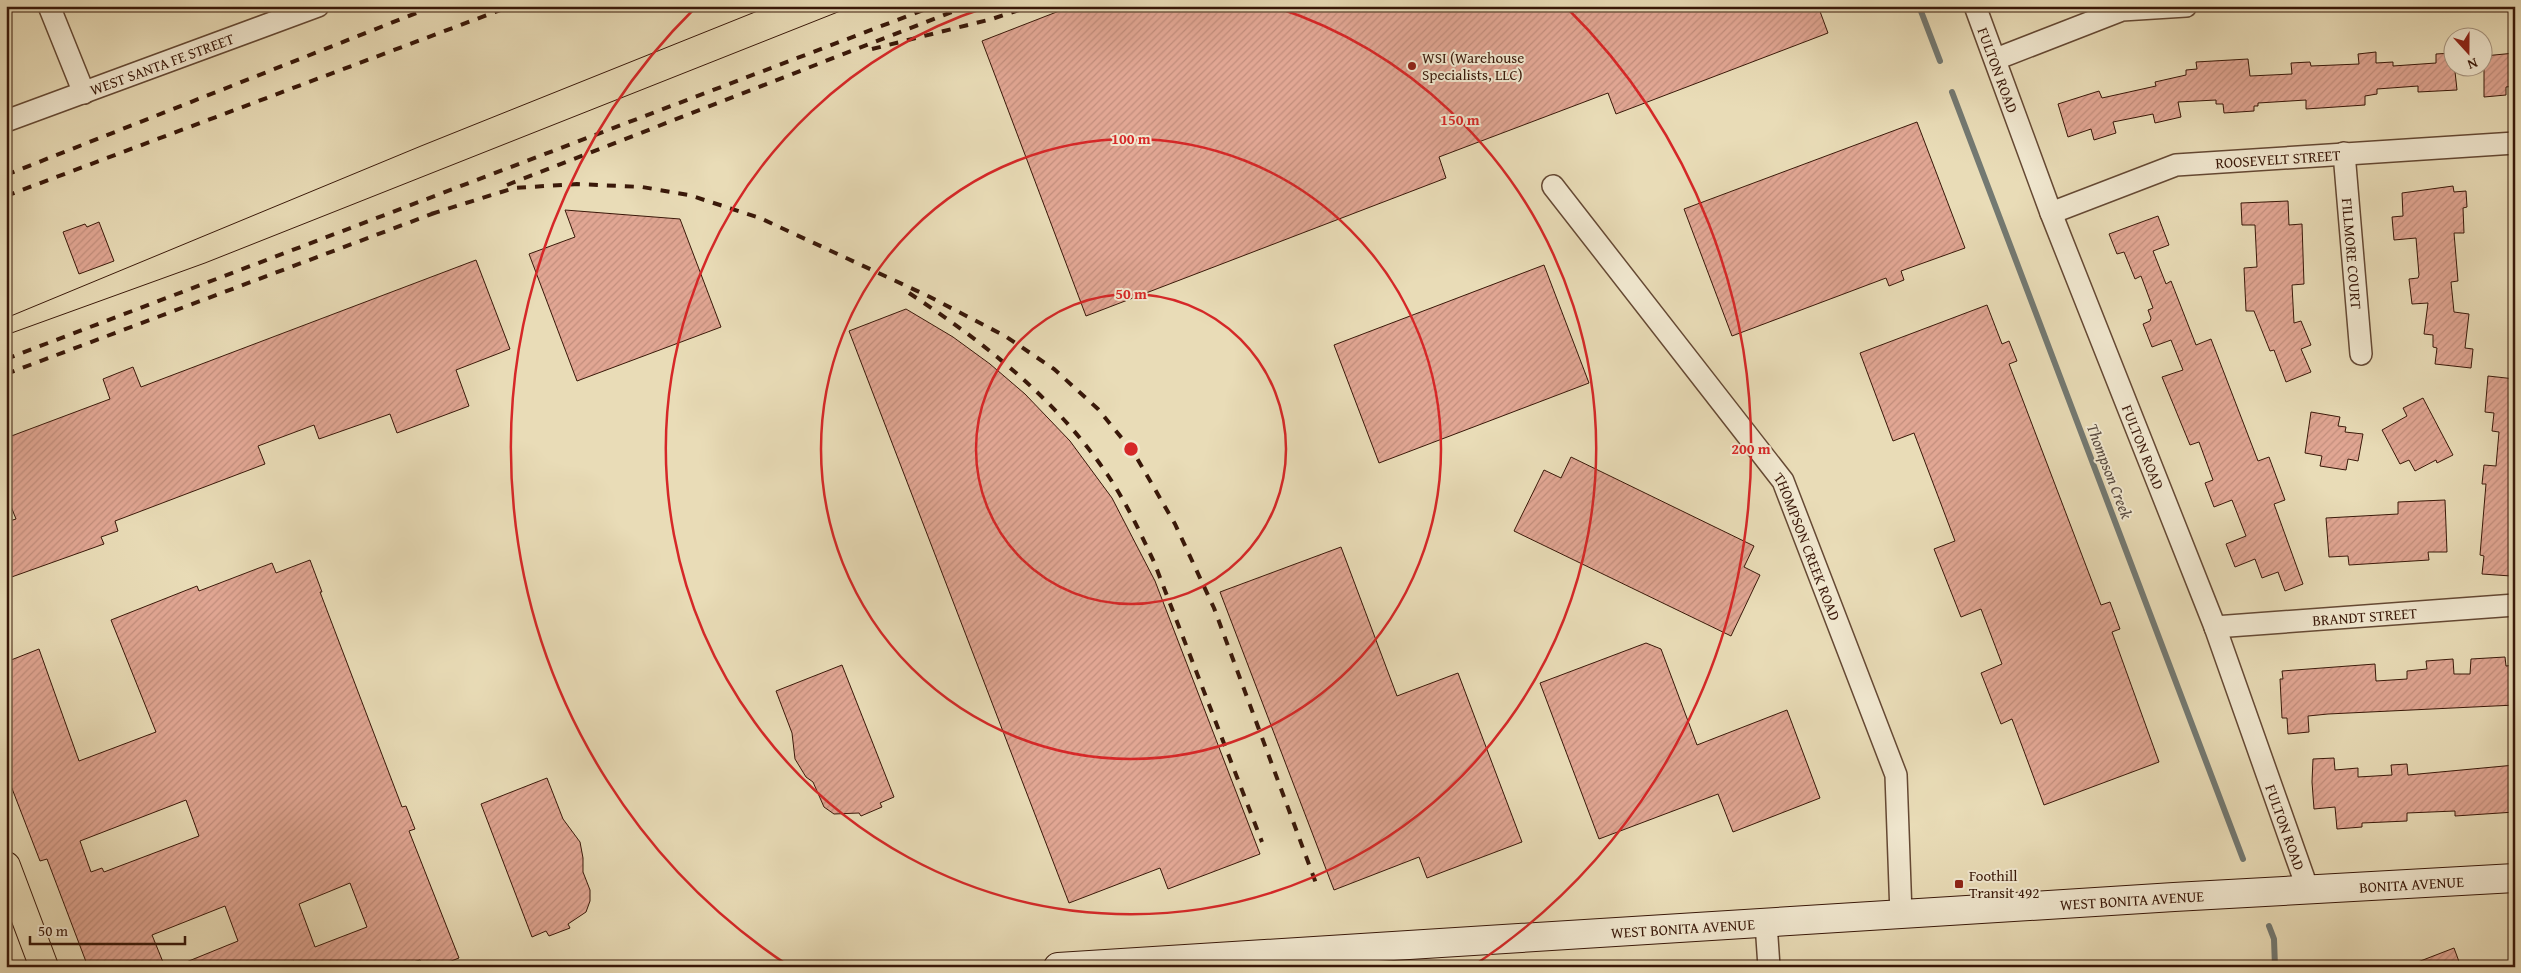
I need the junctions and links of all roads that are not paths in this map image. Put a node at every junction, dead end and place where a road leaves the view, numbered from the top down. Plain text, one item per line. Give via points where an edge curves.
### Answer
1 (50, 6) edge
2 (318, 6) edge
3 (1975, 6) edge
4 (2186, 6) edge
5 (1996, 58) junction
6 (84, 93) junction
7 (6, 121) edge
8 (2515, 144) edge
9 (2344, 154) junction
10 (1553, 186) dead end
11 (2051, 213) junction
12 (2361, 354) dead end
13 (2515, 605) edge
14 (2215, 627) junction
15 (6, 866) edge
16 (2515, 878) edge
17 (2308, 890) junction
18 (1901, 914) junction
19 (1766, 923) junction
20 (1321, 959) edge
21 (44, 967) edge
22 (1058, 967) edge
23 (1769, 967) edge

1 - 6 street
2 - 6 street, WEST SANTA FE STREET
3 - 5 street, FULTON ROAD
4 - 5 street via 2122,10
5 - 11 street, FULTON ROAD
6 - 7 street, WEST SANTA FE STREET
8 - 9 street, ROOSEVELT STREET
9 - 11 street, ROOSEVELT STREET via 2176,165
9 - 12 street, FILLMORE COURT
10 - 18 street, THOMPSON CREEK ROAD via 1784,480 1896,774
11 - 14 street, FULTON ROAD
13 - 14 street, BRANDT STREET
14 - 17 street, FULTON ROAD
15 - 21 main road
16 - 17 main road, BONITA AVENUE
17 - 18 main road, WEST BONITA AVENUE
18 - 19 main road, WEST BONITA AVENUE
19 - 20 main road, WEST BONITA AVENUE
19 - 23 street
20 - 22 main road, WEST BONITA AVENUE

